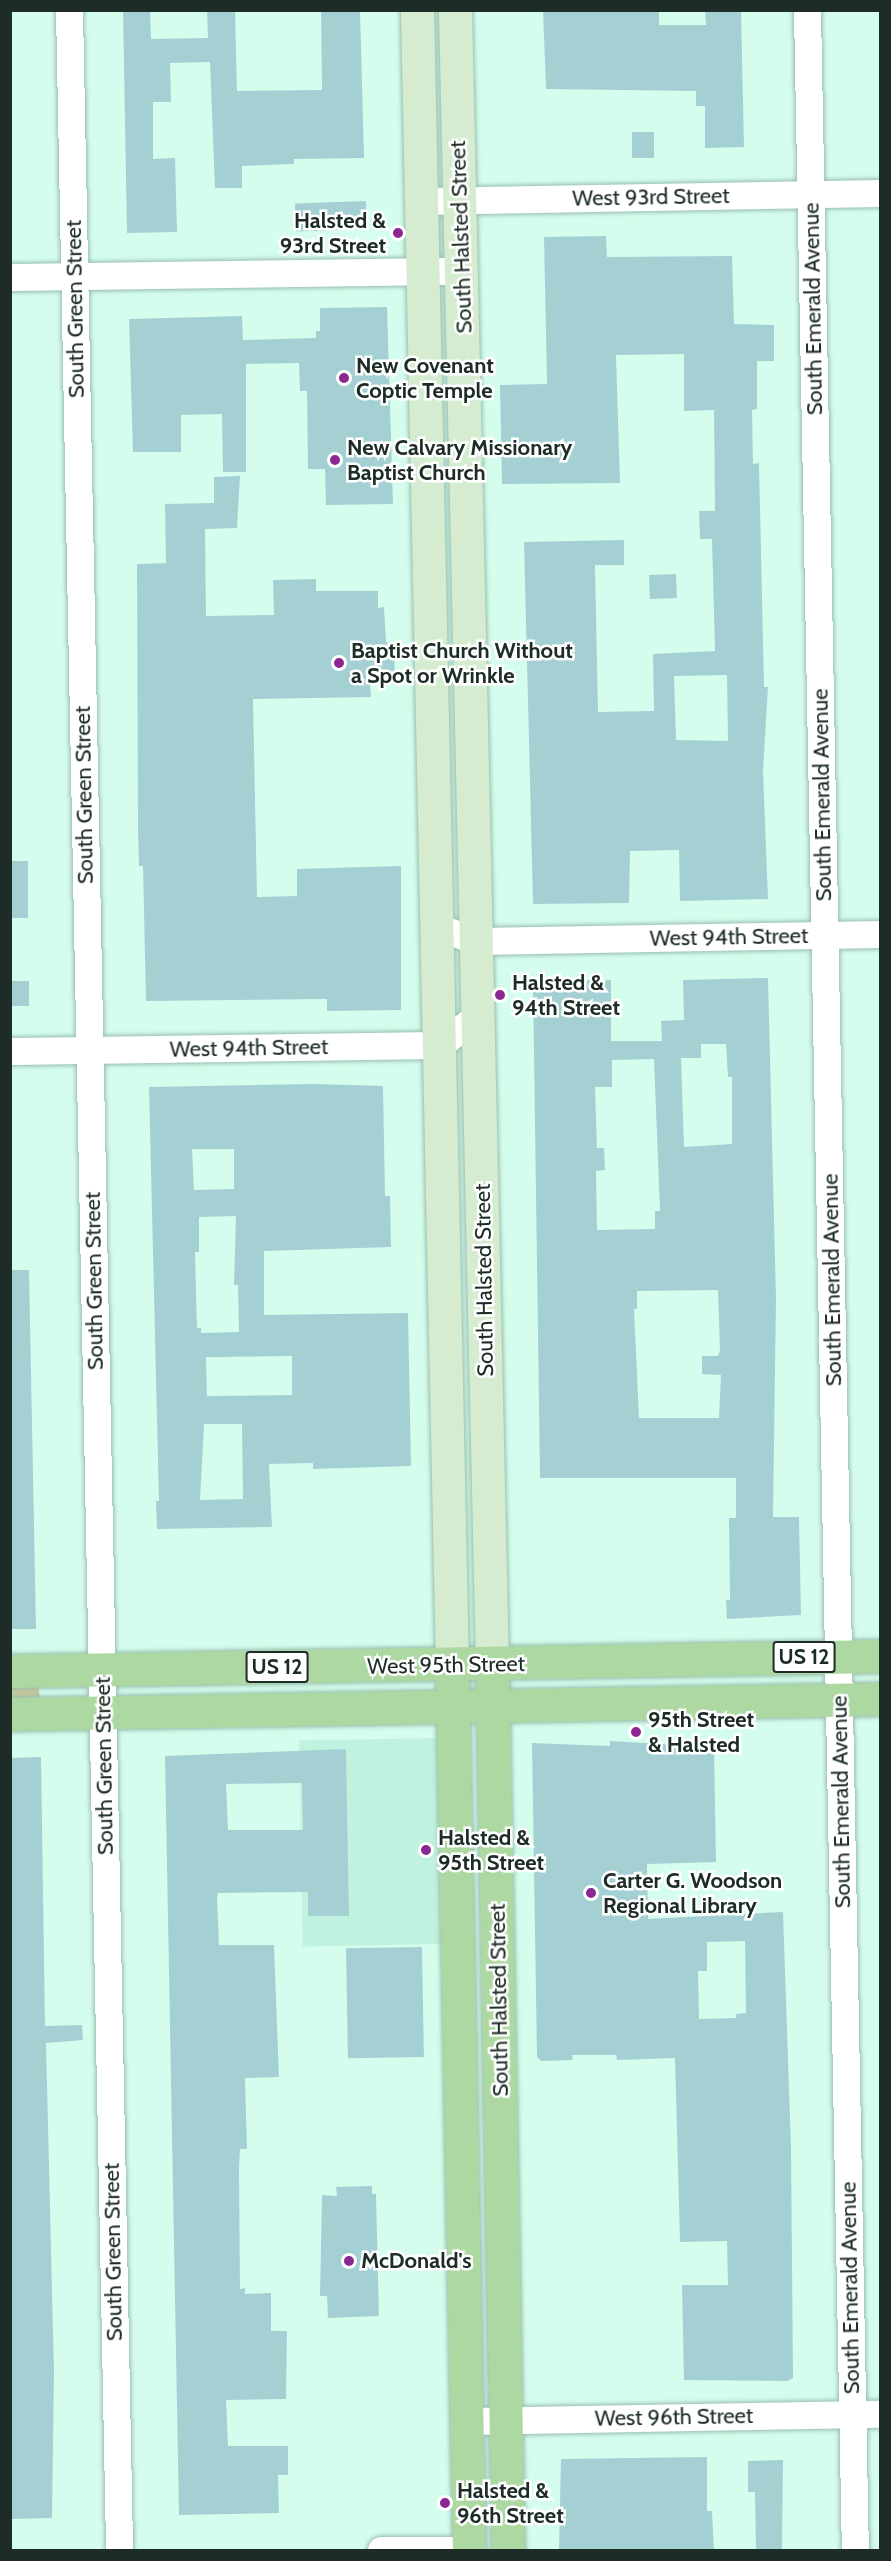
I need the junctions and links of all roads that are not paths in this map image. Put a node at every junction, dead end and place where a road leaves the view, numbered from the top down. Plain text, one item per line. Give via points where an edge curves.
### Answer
1 (69, 10) edge
2 (417, 10) edge
3 (455, 10) edge
4 (807, 10) edge
5 (880, 193) edge
6 (811, 194) junction
7 (460, 200) junction
8 (421, 201) junction
9 (422, 271) junction
10 (462, 271) junction
11 (74, 276) junction
12 (10, 277) edge
13 (437, 927) junction
14 (880, 934) edge
15 (825, 935) junction
16 (477, 941) junction
17 (478, 1015) junction
18 (440, 1045) junction
19 (89, 1050) junction
20 (10, 1052) edge
21 (880, 1656) edge
22 (839, 1657) junction
23 (492, 1664) junction
24 (452, 1665) junction
25 (102, 1670) junction
26 (10, 1671) edge
27 (840, 1700) junction
28 (880, 1700) edge
29 (453, 1707) junction
30 (492, 1707) junction
31 (103, 1712) junction
32 (10, 1714) edge
33 (852, 2414) junction
34 (880, 2414) edge
35 (506, 2420) junction
36 (467, 2421) junction
37 (119, 2550) edge
38 (381, 2550) edge
39 (469, 2550) edge
40 (508, 2550) edge
41 (855, 2550) edge

1 - 11 street, South Green Street
2 - 8 main road, South Halsted Street
3 - 7 main road, South Halsted Street
4 - 6 street, South Emerald Avenue
5 - 6 street, West 93rd Street
6 - 7 street, West 93rd Street
6 - 15 street, South Emerald Avenue
7 - 8 street, West 93rd Street
7 - 10 main road, South Halsted Street
8 - 9 main road, South Halsted Street
9 - 10 street
9 - 11 street
9 - 13 main road, South Halsted Street
10 - 16 main road, South Halsted Street
11 - 12 street
11 - 19 street, South Green Street
13 - 16 street, West 94th Street
13 - 18 main road, South Halsted Street
14 - 15 street, West 94th Street
15 - 16 street, West 94th Street
15 - 22 street, South Emerald Avenue
16 - 17 main road, South Halsted Street
17 - 18 street
17 - 23 main road, South Halsted Street
18 - 19 street, West 94th Street
18 - 24 main road, South Halsted Street
19 - 20 street, West 94th Street
19 - 25 street, South Green Street
21 - 22 main road, West 95th Street / US 12
22 - 23 main road, West 95th Street / US 12
22 - 27 street, South Emerald Avenue
23 - 24 main road, West 95th Street / US 12
23 - 30 main road, South Halsted Street
24 - 25 main road, West 95th Street / US 12
24 - 29 main road, South Halsted Street
25 - 26 main road, West 95th Street / US 12
25 - 31 street, South Green Street
27 - 28 main road, West 95th Street / US 12
27 - 30 main road, West 95th Street / US 12
27 - 33 street, South Emerald Avenue
29 - 30 main road, West 95th Street / US 12
29 - 31 main road, West 95th Street / US 12
29 - 36 main road, South Halsted Street
30 - 35 main road, South Halsted Street
31 - 32 main road, West 95th Street / US 12
31 - 37 street, South Green Street
33 - 34 street, West 96th Street
33 - 35 street, West 96th Street
33 - 41 street, South Emerald Avenue
35 - 36 street, West 96th Street
35 - 40 main road, South Halsted Street
36 - 39 main road, South Halsted Street
38 - 39 street

